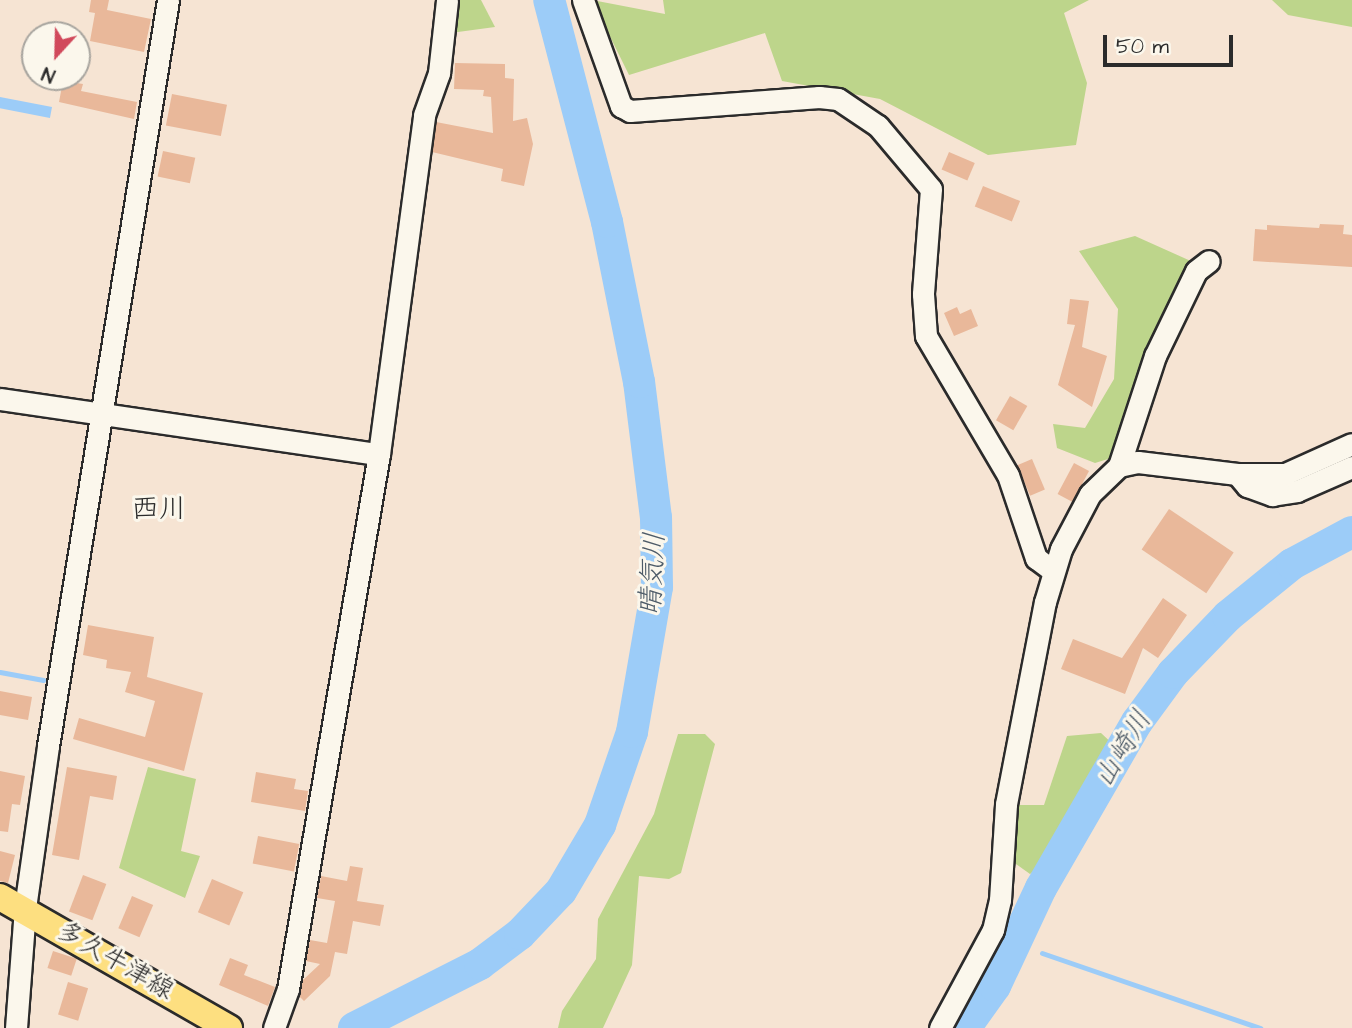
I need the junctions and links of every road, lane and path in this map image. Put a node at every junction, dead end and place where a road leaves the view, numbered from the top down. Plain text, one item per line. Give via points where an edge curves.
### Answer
1 (168, 0) edge
2 (447, 0) edge
3 (583, 0) edge
4 (1209, 261) dead end
5 (0, 399) edge
6 (102, 417) junction
7 (1352, 444) edge
8 (379, 454) junction
9 (1119, 466) junction
10 (1352, 467) edge
11 (1237, 474) junction
12 (1052, 571) junction
13 (0, 897) edge
14 (25, 908) junction
15 (16, 1028) edge
16 (229, 1028) edge
17 (274, 1028) edge
18 (940, 1028) edge

1 - 6 street
2 - 8 street via 439,73 424,115
3 - 12 street via 621,106 629,111 838,99 878,126 931,189 924,271 926,336 1008,475 1036,558
4 - 9 street via 1196,271 1155,356
5 - 6 street
6 - 8 street
6 - 14 street
7 - 11 street via 1284,474
8 - 17 street via 288,989
9 - 11 street via 1161,461
9 - 12 street via 1090,494
10 - 11 street via 1297,491 1272,495 1247,486
12 - 18 street via 1012,766 993,930
13 - 14 main road, 多久牛津線
14 - 15 street
14 - 16 main road, 多久牛津線

